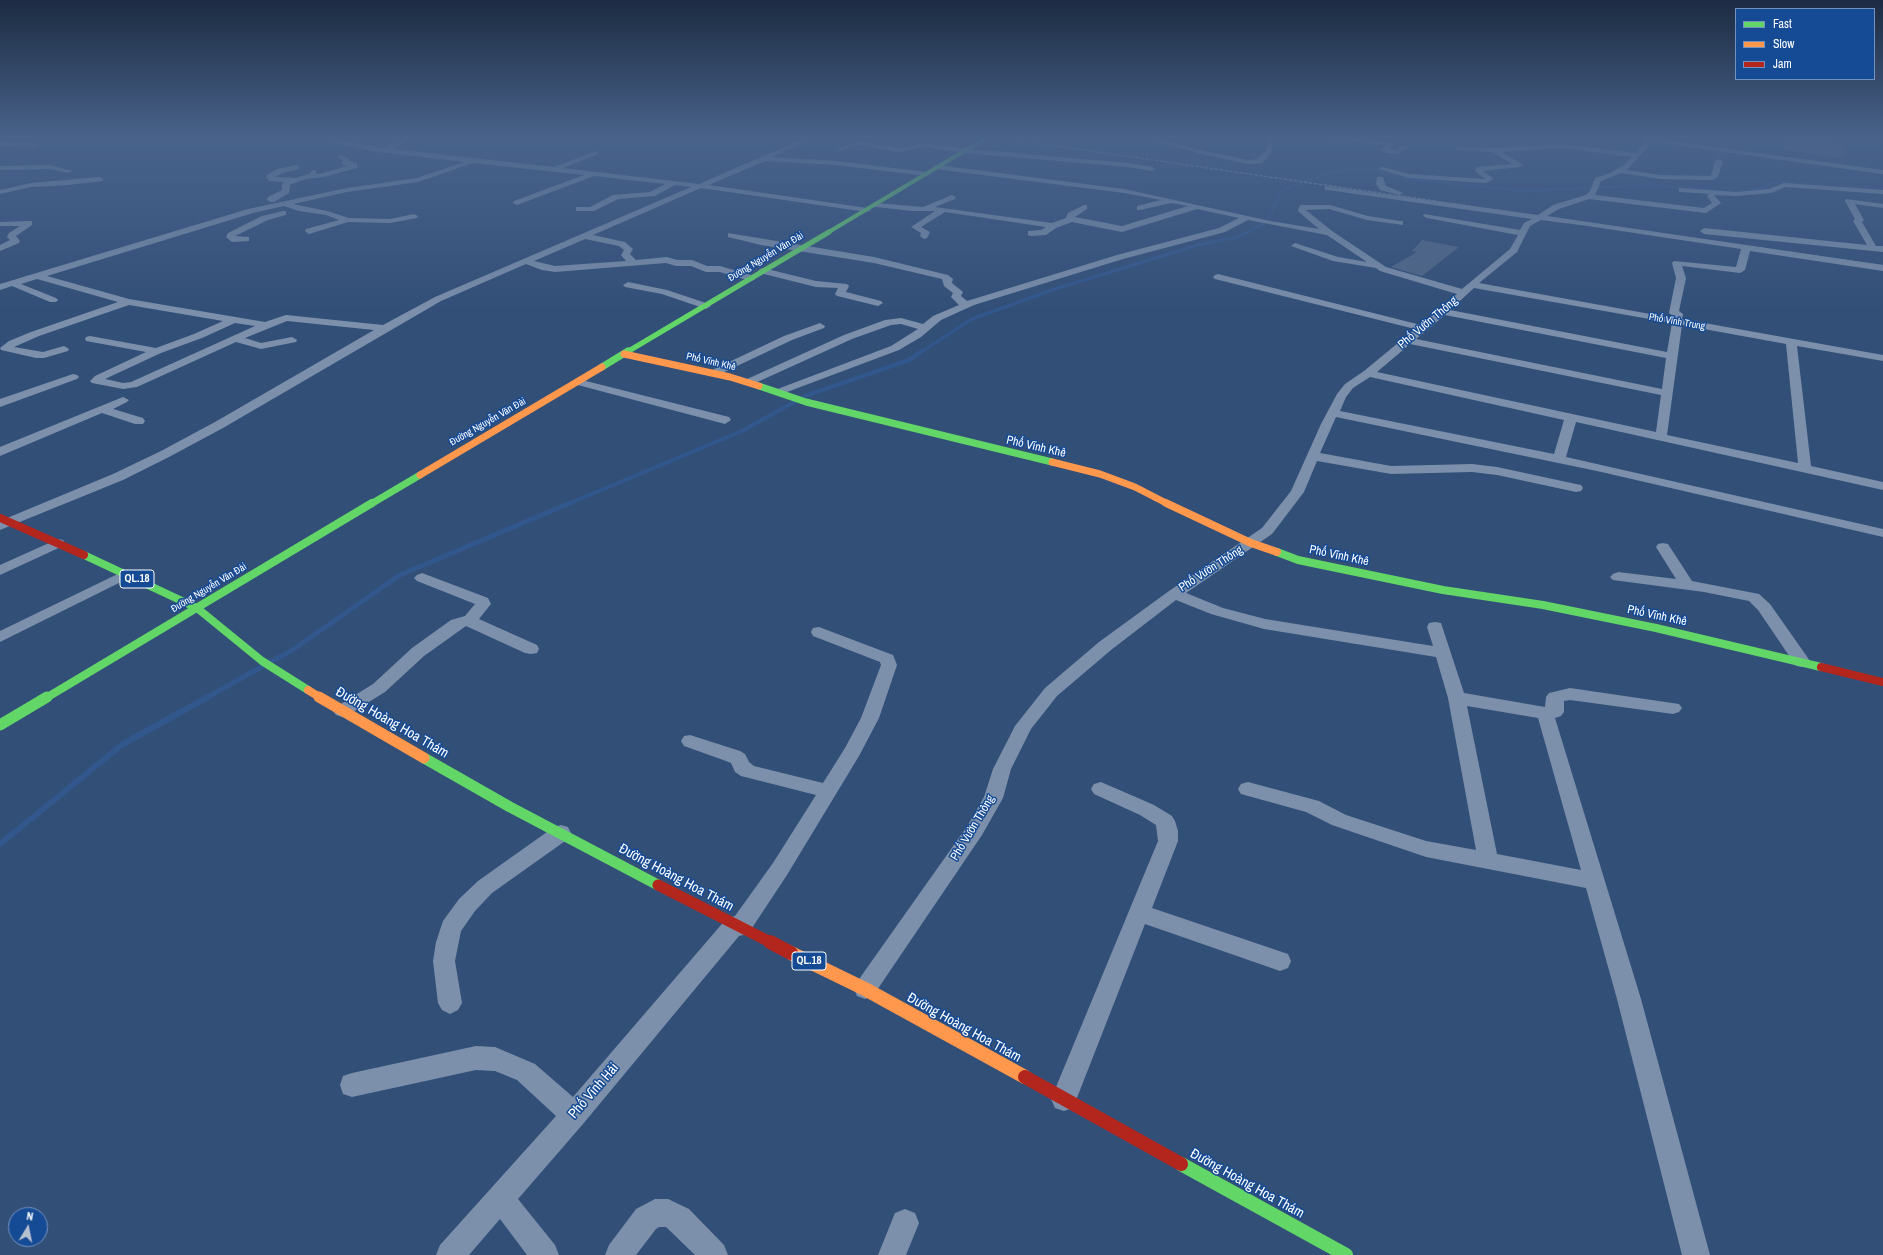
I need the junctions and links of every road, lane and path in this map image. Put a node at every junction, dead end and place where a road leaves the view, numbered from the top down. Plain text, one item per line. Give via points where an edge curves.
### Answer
1 (1711, 196) dead end
2 (275, 197) edge
3 (316, 197) edge
4 (534, 197) edge
5 (621, 197) edge
6 (675, 197) edge
7 (774, 197) edge
8 (890, 197) edge
9 (952, 197) dead end
10 (1154, 197) edge
11 (1393, 197) edge
12 (1425, 197) edge
13 (1580, 197) edge
14 (1624, 197) edge
15 (1172, 200) junction
16 (517, 203) dead end
17 (280, 204) junction
18 (876, 205) junction
19 (1198, 206) junction
20 (1883, 206) edge
21 (1084, 207) dead end
22 (579, 208) dead end
23 (925, 208) junction
24 (1140, 208) dead end
25 (944, 209) junction
26 (867, 210) junction
27 (1706, 211) junction
28 (414, 216) dead end
29 (1427, 216) dead end
30 (1540, 216) junction
31 (1246, 218) junction
32 (1070, 219) junction
33 (348, 220) junction
34 (1400, 223) dead end
35 (0, 224) edge
36 (1053, 226) junction
37 (1678, 228) dead end
38 (1693, 230) dead end
39 (309, 231) dead end
40 (1723, 232) junction
41 (1031, 233) dead end
42 (1330, 233) junction
43 (1522, 233) junction
44 (731, 234) dead end
45 (584, 236) junction
46 (924, 236) dead end
47 (246, 239) dead end
48 (1781, 239) junction
49 (1295, 246) dead end
50 (1746, 247) junction
51 (0, 248) edge
52 (802, 248) junction
53 (1873, 248) junction
54 (1883, 249) edge
55 (1789, 254) junction
56 (525, 261) junction
57 (632, 261) junction
58 (1380, 267) junction
59 (1883, 268) edge
60 (763, 271) junction
61 (37, 276) junction
62 (1218, 277) dead end
63 (751, 278) junction
64 (12, 283) junction
65 (628, 285) dead end
66 (1471, 286) junction
67 (0, 287) edge
68 (53, 300) dead end
69 (128, 302) junction
70 (878, 303) dead end
71 (966, 305) junction
72 (706, 306) junction
73 (1443, 312) junction
74 (1676, 316) junction
75 (233, 320) junction
76 (266, 324) junction
77 (820, 326) dead end
78 (384, 328) junction
79 (925, 328) junction
80 (1423, 328) junction
81 (90, 339) dead end
82 (235, 339) junction
83 (292, 340) dead end
84 (1408, 341) junction
85 (1791, 342) junction
86 (64, 349) dead end
87 (11, 350) junction
88 (1883, 350) edge
89 (157, 351) junction
90 (0, 354) edge
91 (624, 354) junction
92 (1672, 356) junction
93 (1883, 358) edge
94 (714, 373) junction
95 (1368, 373) junction
96 (73, 377) dead end
97 (578, 382) junction
98 (748, 382) junction
99 (779, 392) junction
100 (1667, 393) junction
101 (122, 400) dead end
102 (0, 403) edge
103 (102, 408) junction
104 (1334, 413) junction
105 (1571, 417) junction
106 (725, 420) dead end
107 (139, 421) dead end
108 (1661, 437) junction
109 (0, 452) edge
110 (1313, 456) junction
111 (1559, 460) junction
112 (1805, 468) junction
113 (1883, 486) edge
114 (1576, 488) dead end
115 (3, 522) edge
116 (1883, 533) edge
117 (58, 543) junction
118 (1251, 543) junction
119 (1663, 547) dead end
120 (0, 571) edge
121 (126, 574) junction
122 (1618, 576) dead end
123 (422, 578) dead end
124 (1687, 585) junction
125 (1174, 594) junction
126 (197, 608) junction
127 (469, 622) junction
128 (1435, 626) dead end
129 (820, 632) dead end
130 (0, 637) edge
131 (531, 649) dead end
132 (1443, 653) junction
133 (1802, 662) junction
134 (1883, 682) edge
135 (1457, 698) junction
136 (1673, 708) dead end
137 (342, 711) junction
138 (1545, 713) junction
139 (0, 725) edge
140 (690, 741) dead end
141 (1101, 789) dead end
142 (1248, 789) dead end
143 (827, 791) junction
144 (561, 832) junction
145 (1488, 860) junction
146 (1595, 881) junction
147 (1140, 913) junction
148 (738, 926) junction
149 (1280, 961) dead end
150 (865, 989) junction
151 (450, 1003) dead end
152 (352, 1085) dead end
153 (1064, 1099) junction
154 (574, 1115) junction
155 (500, 1198) junction
156 (905, 1223) dead end
157 (450, 1255) edge
158 (544, 1255) edge
159 (619, 1255) edge
160 (714, 1255) edge
161 (892, 1255) edge
162 (1346, 1255) edge
163 (1696, 1255) edge

1 - 27 street via 1717,203
2 - 17 street via 270,199
3 - 17 street
4 - 16 street
5 - 22 street via 591,209
6 - 45 street
7 - 26 street
8 - 18 street, Đường Nguyễn Văn Đài
9 - 23 street
10 - 15 street
11 - 30 street
12 - 30 street
13 - 30 street, Phố Vườn Thông
14 - 27 street
15 - 19 street
15 - 24 street
17 - 33 street via 327,212
17 - 47 street via 289,211 265,218 230,237
17 - 61 street
18 - 23 street
18 - 26 street, Đường Nguyễn Văn Đài
19 - 31 street
19 - 32 street via 1122,229
20 - 53 street via 1849,201
21 - 32 street via 1071,215
23 - 25 street
25 - 36 street
25 - 46 street via 915,227 926,232
26 - 52 street, Đường Nguyễn Văn Đài
27 - 40 street
28 - 33 street via 390,221
29 - 43 street
30 - 37 street
30 - 43 street, Phố Vườn Thông via 1527,225
30 - 50 street
31 - 42 street
31 - 71 street via 1222,230 1120,257
32 - 36 street
33 - 39 street
34 - 42 street via 1367,218 1330,208 1303,207 1302,210 1312,220
35 - 51 street via 29,223 12,235 16,241
36 - 41 street via 1043,233
38 - 40 street
40 - 48 street
42 - 58 street
43 - 66 street, Phố Vườn Thông via 1514,250
44 - 52 street via 761,242
45 - 56 street
45 - 57 street via 622,244 629,249 625,255
48 - 53 street
48 - 55 street
49 - 58 street via 1336,259
50 - 55 street
50 - 74 street via 1740,270 1677,264 1681,278
52 - 60 street, Đường Nguyễn Văn Đài
52 - 71 street via 874,260 945,277 948,279 947,284 958,292 956,296
53 - 54 street
55 - 59 street
56 - 57 street via 550,269
56 - 78 street via 438,299
57 - 63 street via 667,260 692,263 706,269 720,269
58 - 66 street, Phố Vĩnh Trung via 1408,278
60 - 63 street, Đường Nguyễn Văn Đài
60 - 70 street via 816,284 844,286 840,294
61 - 64 street
61 - 69 street
62 - 80 street
63 - 72 street, Đường Nguyễn Văn Đài
64 - 67 street
64 - 68 street
65 - 72 street via 664,292
66 - 73 street, Phố Vườn Thông
66 - 74 street, Phố Vĩnh Trung
69 - 75 street
69 - 87 street via 53,327 5,348
71 - 79 street via 937,318
72 - 91 street, Đường Nguyễn Văn Đài
73 - 80 street, Phố Vườn Thông
73 - 92 street
74 - 85 street, Phố Vĩnh Trung
74 - 88 street, Phố Vĩnh Trung
74 - 92 street
75 - 76 street
75 - 89 street
76 - 78 street via 291,317
76 - 82 street
77 - 94 street via 788,338
78 - 115 street via 166,454 104,483
79 - 98 street via 901,321 889,322 848,337
79 - 99 street via 895,348
80 - 84 street, Phố Vườn Thông
81 - 89 street
82 - 83 street via 260,346
82 - 89 street via 133,385 123,386 96,381
84 - 95 street, Phố Vườn Thông
84 - 100 street
85 - 93 street, Phố Vĩnh Trung
85 - 112 street
86 - 87 street via 44,355
87 - 90 street
91 - 94 street, Phố Vĩnh Khê
91 - 97 street, Đường Nguyễn Văn Đài
92 - 100 street
94 - 98 street, Phố Vĩnh Khê
95 - 104 street, Phố Vườn Thông via 1341,396
95 - 105 street
96 - 102 street
97 - 106 street
97 - 126 street, Đường Nguyễn Văn Đài
98 - 99 street, Phố Vĩnh Khê
99 - 118 street, Phố Vĩnh Khê via 806,402 909,429 1100,474 1135,487
100 - 108 street
101 - 103 street
103 - 107 street
103 - 109 street
104 - 110 street, Phố Vườn Thông
104 - 111 street
105 - 108 street
105 - 111 street
108 - 112 street
110 - 114 street via 1391,470 1491,470
110 - 118 street, Phố Vườn Thông via 1297,492 1267,531
111 - 116 street
112 - 113 street
115 - 117 street, Đường Hoàng Hoa Thám / QL.18
117 - 120 street
117 - 121 street, Đường Hoàng Hoa Thám / QL.18
118 - 125 street, Phố Vườn Thông
118 - 133 street, Phố Vĩnh Khê via 1298,560 1443,590 1543,605
119 - 124 street
121 - 126 street, Đường Hoàng Hoa Thám / QL.18
121 - 130 street
122 - 124 street
123 - 127 street via 483,601
124 - 133 street via 1754,597 1764,607
125 - 132 street via 1264,624
125 - 150 street, Phố Vườn Thông via 1105,646 1051,692 1024,726 1002,769 993,798 975,830
126 - 137 street, Đường Hoàng Hoa Thám / QL.18 via 262,661
126 - 139 street, Đường Nguyễn Văn Đài
127 - 131 street
127 - 137 street via 450,627 379,688
128 - 132 street
129 - 143 street, Phố Vĩnh Hải via 877,654 887,659 890,665 870,718 853,751
132 - 135 street
133 - 134 street, Phố Vĩnh Khê
135 - 138 street
135 - 145 street
136 - 138 street via 1570,694 1555,697 1555,712
137 - 144 street, Đường Hoàng Hoa Thám / QL.18 via 510,807
138 - 146 street
140 - 143 street via 733,756 748,771
141 - 147 street via 1147,810 1164,821 1168,831 1168,841
142 - 145 street via 1312,806 1339,820 1426,849
143 - 148 street, Phố Vĩnh Hải via 780,869
144 - 148 street, Đường Hoàng Hoa Thám / QL.18
144 - 151 street via 486,887 467,905 451,928 444,961
145 - 146 street
146 - 163 street via 1629,998
147 - 149 street
147 - 153 street
148 - 150 street, Đường Hoàng Hoa Thám / QL.18
148 - 154 street, Phố Vĩnh Hải
150 - 153 street, Đường Hoàng Hoa Thám / QL.18
152 - 154 street via 476,1058 495,1059 526,1072
153 - 162 street, Đường Hoàng Hoa Thám / QL.18
154 - 155 street, Phố Vĩnh Hải
155 - 157 street, Phố Vĩnh Hải
155 - 158 street
156 - 161 street
159 - 160 street via 646,1219 655,1213 668,1213 679,1219

